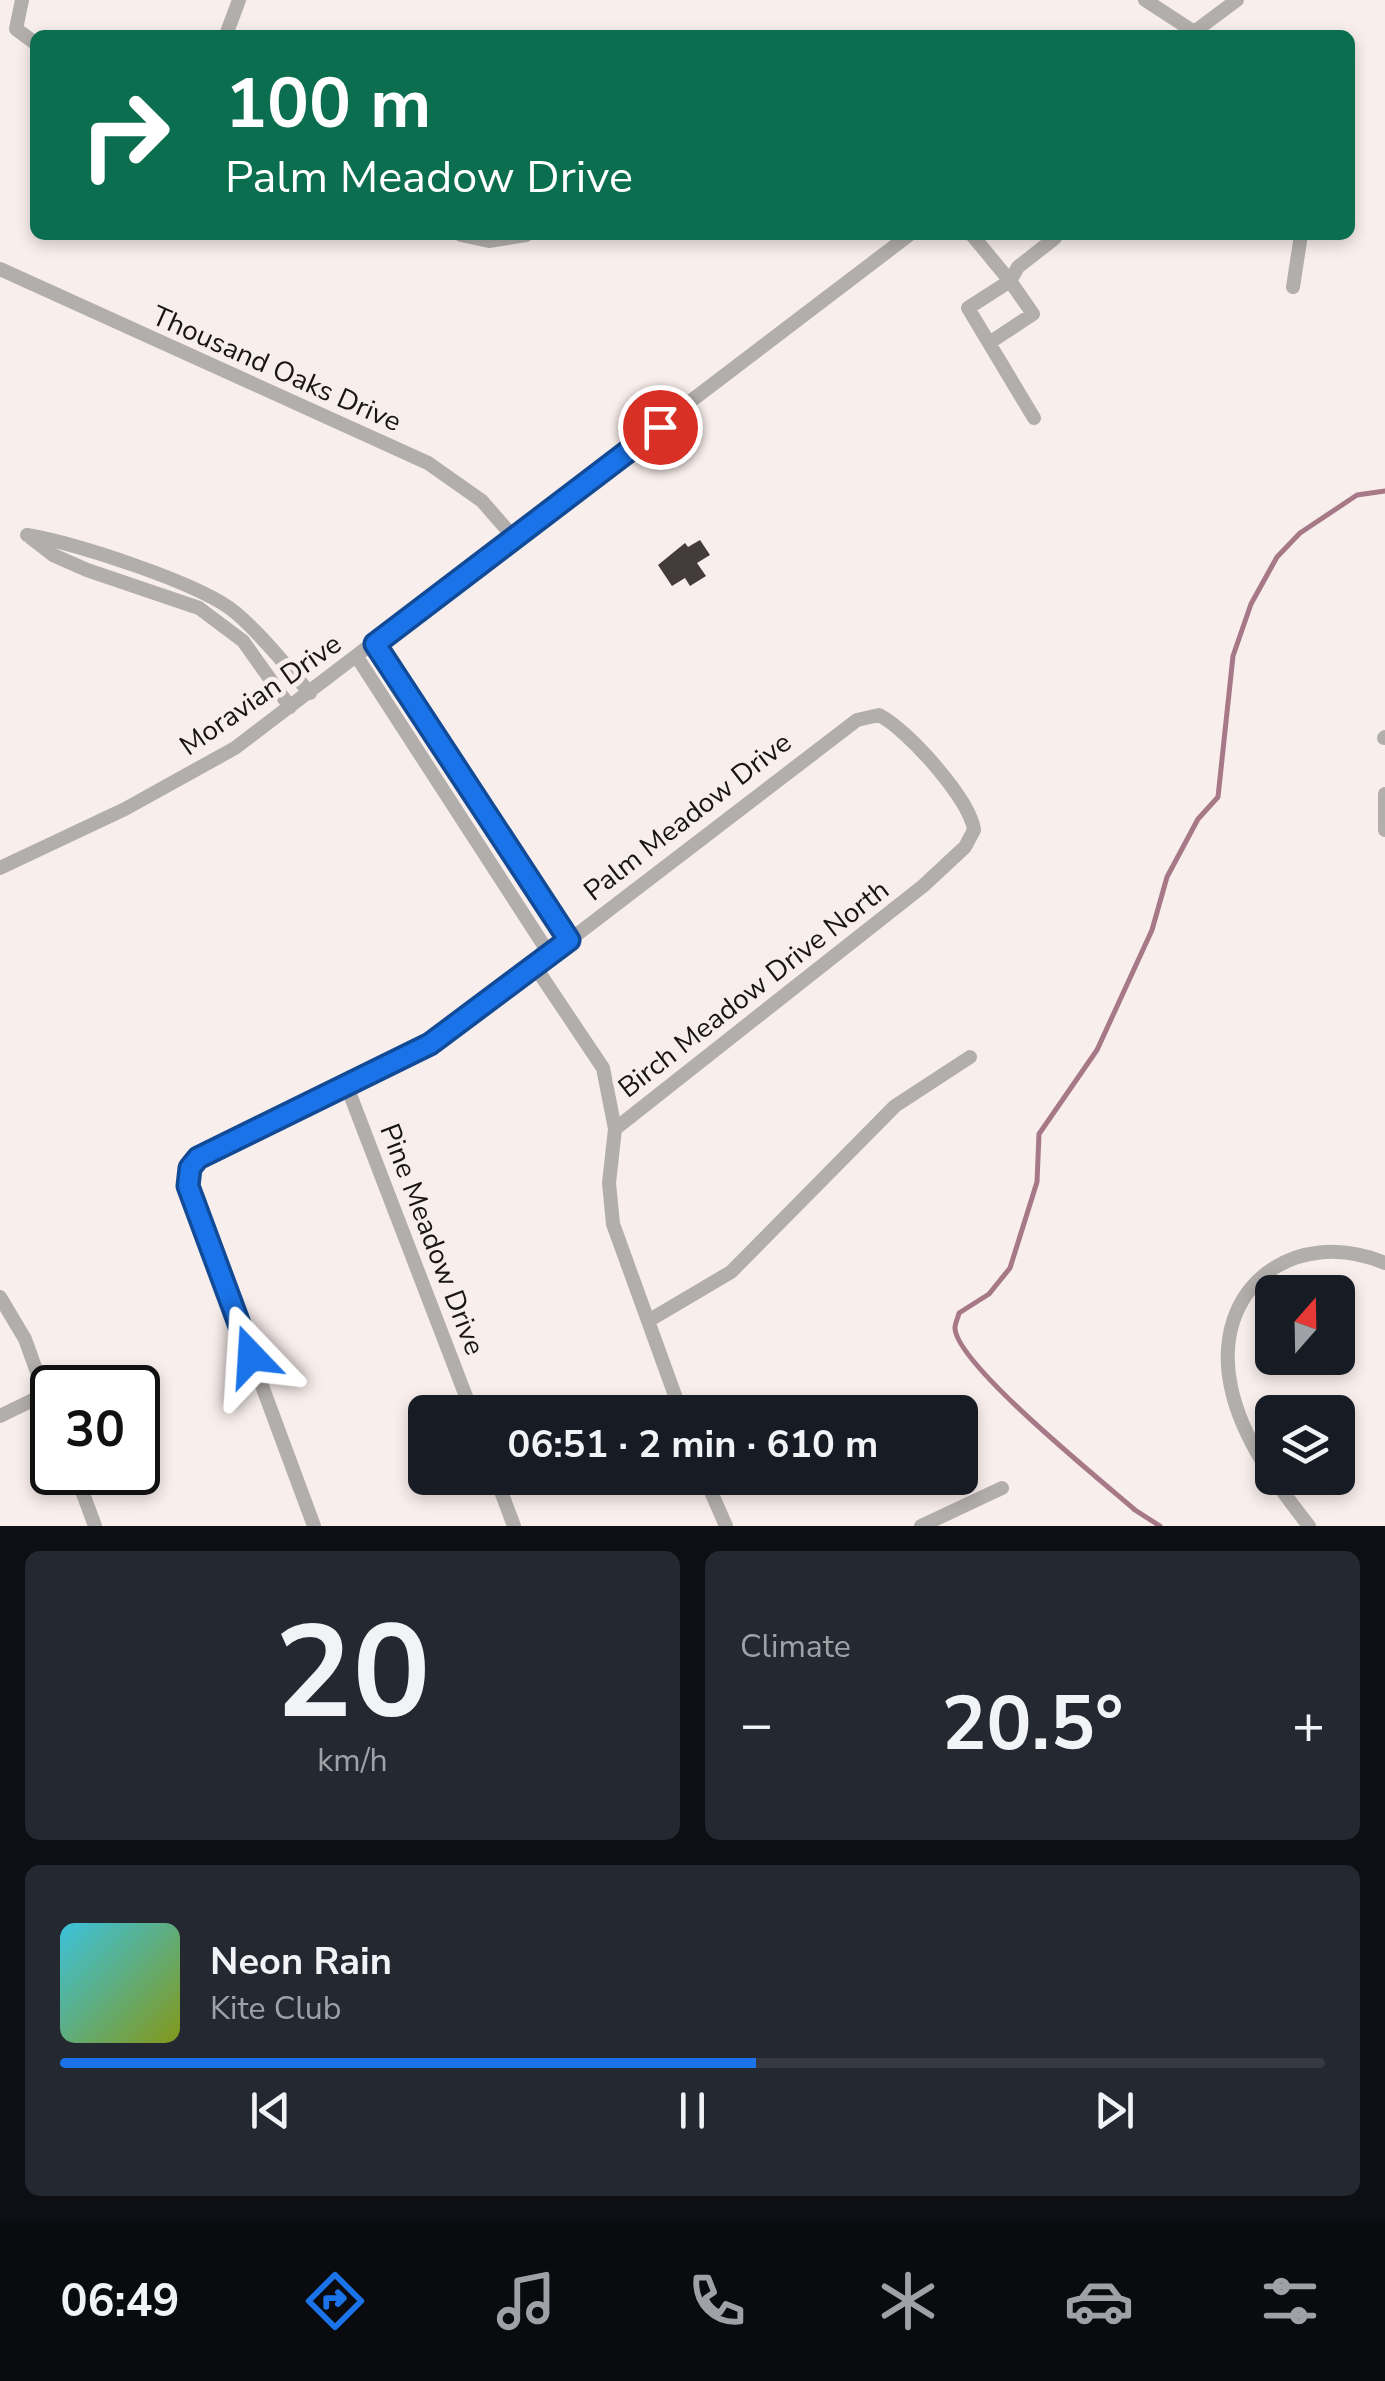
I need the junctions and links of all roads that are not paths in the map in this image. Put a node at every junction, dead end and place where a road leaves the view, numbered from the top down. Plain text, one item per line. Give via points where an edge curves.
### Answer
1 (22, 0) edge
2 (240, 0) edge
3 (1145, 0) edge
4 (1237, 0) edge
5 (228, 30) edge
6 (1189, 30) edge
7 (1200, 30) edge
8 (30, 40) edge
9 (896, 240) edge
10 (976, 240) edge
11 (1052, 240) edge
12 (1300, 240) edge
13 (0, 269) edge
14 (1010, 282) junction
15 (1293, 288) dead end
16 (989, 344) junction
17 (1034, 418) dead end
18 (515, 538) junction
19 (114, 561) junction
20 (108, 576) junction
21 (172, 580) junction
22 (165, 596) junction
23 (375, 644) junction
24 (269, 647) junction
25 (255, 656) junction
26 (356, 658) junction
27 (310, 693) junction
28 (290, 707) junction
29 (878, 716) joint
30 (1385, 794) edge
31 (474, 795) junction
32 (454, 807) junction
33 (1385, 830) edge
34 (0, 868) edge
35 (569, 940) junction
36 (550, 955) junction
37 (536, 968) junction
38 (970, 1057) dead end
39 (346, 1084) junction
40 (614, 1128) junction
41 (1385, 1263) edge
42 (0, 1297) edge
43 (648, 1321) junction
44 (34, 1365) edge
45 (465, 1395) edge
46 (675, 1395) edge
47 (30, 1401) edge
48 (0, 1416) edge
49 (1002, 1488) dead end
50 (84, 1495) edge
51 (502, 1495) edge
52 (713, 1495) edge
53 (96, 1526) edge
54 (314, 1526) edge
55 (514, 1526) edge
56 (726, 1526) edge
57 (922, 1526) edge
58 (1309, 1526) edge

1 - 8 street via 16,29
2 - 5 street
3 - 6 street
4 - 7 street
9 - 18 street, Moravian Drive
10 - 14 street
11 - 14 street via 1018,267
12 - 15 street
13 - 18 street, Thousand Oaks Drive via 428,463 482,502
14 - 16 street via 968,308
14 - 16 street via 1033,314
16 - 17 street
18 - 23 street, Moravian Drive
19 - 20 street
19 - 20 street via 27,535 53,555
19 - 21 street
20 - 22 street
21 - 22 street
21 - 24 street via 235,611
22 - 25 street via 199,608
23 - 26 street, Moravian Drive
23 - 31 street
24 - 25 street
24 - 27 street
25 - 28 street
26 - 27 street, Moravian Drive
26 - 32 street
27 - 28 street, Moravian Drive
28 - 34 street, Moravian Drive via 203,768
29 - 35 street, Palm Meadow Drive via 856,720 805,755
29 - 40 street, Birch Meadow Drive North via 905,733 972,820 965,847
30 - 33 street
31 - 32 street
31 - 35 street
32 - 36 street
35 - 36 street, Palm Meadow Drive
36 - 37 street, Palm Meadow Drive
37 - 39 street, Palm Meadow Drive via 430,1044
37 - 40 street via 604,1068
38 - 43 street via 895,1106 731,1272
39 - 45 street, Pine Meadow Drive
39 - 54 street, Palm Meadow Drive via 208,1150 188,1180
40 - 43 street via 610,1208
41 - 58 street via 1346,1250 1304,1253 1266,1272 1245,1296 1228,1348 1231,1390 1262,1461
42 - 44 street
43 - 46 street
47 - 48 street
49 - 57 street
50 - 53 street
51 - 55 street
52 - 56 street

